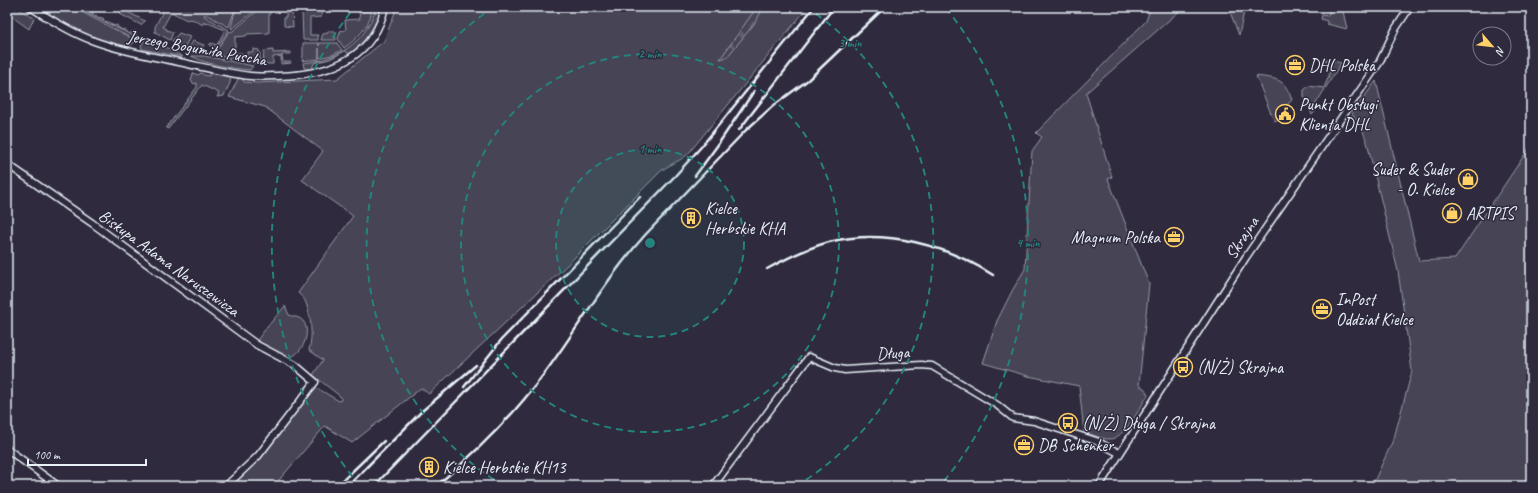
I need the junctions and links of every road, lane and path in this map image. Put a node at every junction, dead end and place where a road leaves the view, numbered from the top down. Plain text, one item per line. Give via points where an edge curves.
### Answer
1 (30, 7) edge
2 (385, 7) edge
3 (1410, 7) edge
4 (7, 164) edge
5 (7, 449) edge
6 (1119, 453) junction
7 (58, 486) edge
8 (226, 486) edge
9 (714, 486) edge
10 (1099, 486) edge

1 - 2 street, Jerzego Bogumiła Puscha via 78,35 113,48 257,76 313,72 332,68 344,62 370,40 381,21
3 - 6 street, Skrajna via 1396,28 1379,63 1250,251
4 - 8 street, Biskupa Adama Naruszewicza via 85,218 257,345 295,365 315,382 258,456
5 - 7 street
6 - 9 street, Długa via 1096,440 1013,418 997,405 932,366 845,370 810,357
6 - 10 street, Skrajna

